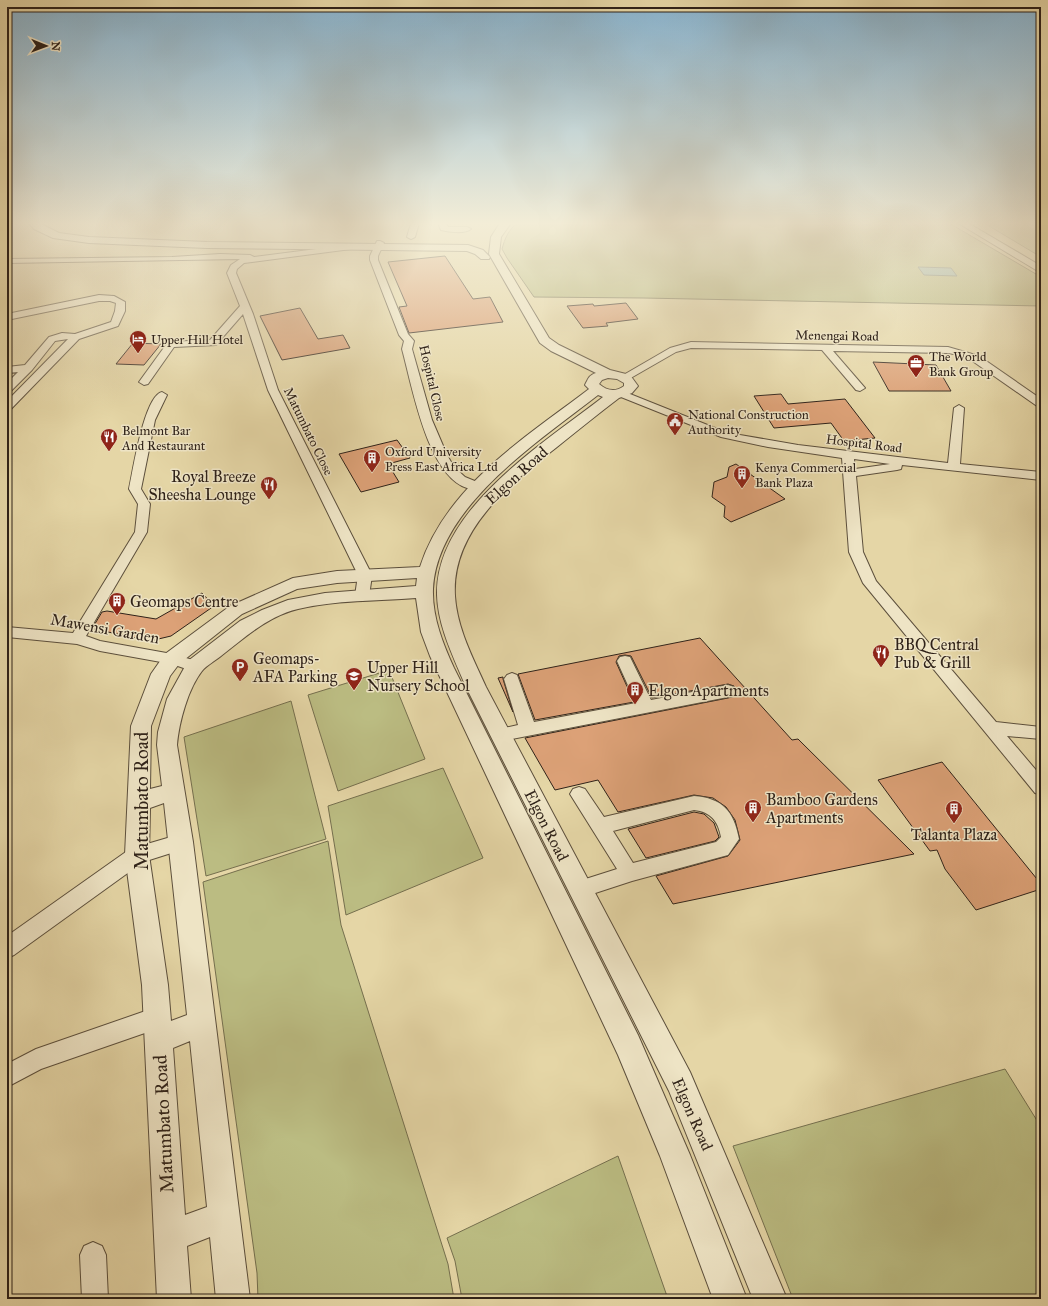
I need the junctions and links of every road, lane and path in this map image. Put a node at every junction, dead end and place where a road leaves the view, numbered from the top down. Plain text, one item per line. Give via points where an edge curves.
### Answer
1 (235, 284) edge
2 (384, 284) edge
3 (500, 284) edge
4 (511, 284) edge
5 (245, 306) junction
6 (7, 317) edge
7 (76, 337) junction
8 (824, 347) junction
9 (28, 368) junction
10 (7, 370) edge
11 (144, 382) dead end
12 (610, 385) junction
13 (860, 388) dead end
14 (7, 389) edge
15 (162, 395) dead end
16 (1041, 404) edge
17 (7, 407) edge
18 (958, 408) dead end
19 (848, 455) junction
20 (918, 463) junction
21 (954, 463) junction
22 (1041, 468) edge
23 (849, 474) junction
24 (1041, 476) edge
25 (478, 487) junction
26 (426, 582) junction
27 (363, 586) junction
28 (7, 632) edge
29 (77, 639) junction
30 (172, 659) junction
31 (626, 661) dead end
32 (195, 666) junction
33 (512, 679) dead end
34 (728, 691) dead end
35 (646, 707) junction
36 (991, 728) junction
37 (528, 730) junction
38 (1041, 733) edge
39 (501, 736) junction
40 (1038, 777) edge
41 (174, 790) junction
42 (579, 794) dead end
43 (139, 802) junction
44 (600, 826) junction
45 (181, 842) junction
46 (137, 855) junction
47 (629, 872) junction
48 (580, 889) junction
49 (7, 948) edge
50 (202, 1023) junction
51 (158, 1029) junction
52 (7, 1076) edge
53 (224, 1217) junction
54 (169, 1236) junction
55 (93, 1255) dead end
56 (95, 1299) edge
57 (174, 1299) edge
58 (233, 1299) edge
59 (730, 1299) edge
60 (770, 1299) edge

1 - 5 street, Matumbato Close
2 - 25 street, Hospital Close via 404,335 409,341 407,349 433,440 458,477
3 - 12 street, Hospital Road via 535,344 553,357
4 - 12 street, Hospital Road via 544,340
5 - 11 street via 213,343 171,344
5 - 27 street, Matumbato Close via 273,390
6 - 7 street via 99,298 111,298 120,302 115,324
7 - 9 street via 62,336 52,339
7 - 17 street
8 - 12 street, Menengai Road via 691,345 672,350
8 - 13 street
8 - 16 street, Menengai Road via 948,350 962,353 975,358
9 - 10 street
9 - 14 street
12 - 19 street, Hospital Road via 724,434
12 - 25 street, Elgon Road via 522,448
12 - 39 street, Elgon Road via 578,421 497,489 465,528 453,557 446,594 450,618 458,646
15 - 29 street via 149,420 135,489 144,504 141,532
18 - 21 street
19 - 20 street, Hospital Road
19 - 23 street
20 - 21 street, Hospital Road
20 - 23 street
21 - 22 street
21 - 24 street, Hospital Road
23 - 36 street via 856,552 870,583
25 - 26 street, Elgon Road via 447,525 433,552
26 - 27 street, Matumbato Road
26 - 59 street, Elgon Road via 427,619 434,645 628,1045 675,1155
27 - 30 street, Matumbato Road via 337,577 293,584 236,610
27 - 32 street, Matumbato Road via 325,599 294,604 268,614 247,626
28 - 29 street, Mawensi Garden
29 - 30 street, Mawensi Garden via 100,646
30 - 32 street, Mawensi Garden
30 - 43 street, Matumbato Road via 161,674 141,726
31 - 35 street
32 - 41 street, Matumbato Road via 177,699 168,732 167,745
33 - 37 street
34 - 35 street
35 - 37 street
36 - 38 street
36 - 40 street
37 - 39 street
39 - 48 street, Elgon Road
41 - 43 street
41 - 45 street, Matumbato Road
42 - 44 street
43 - 46 street, Matumbato Road
44 - 47 street
44 - 47 street via 694,803 708,804 722,816 728,827 730,839 722,849
45 - 46 street
45 - 50 street, Matumbato Road
46 - 49 street
46 - 51 street, Matumbato Road via 155,985
47 - 48 street
48 - 60 street, Elgon Road via 680,1082
50 - 51 street
50 - 53 street, Matumbato Road
51 - 52 street via 36,1060
51 - 54 street, Matumbato Road
53 - 54 street
53 - 58 street, Matumbato Road
54 - 57 street, Matumbato Road
55 - 56 street

